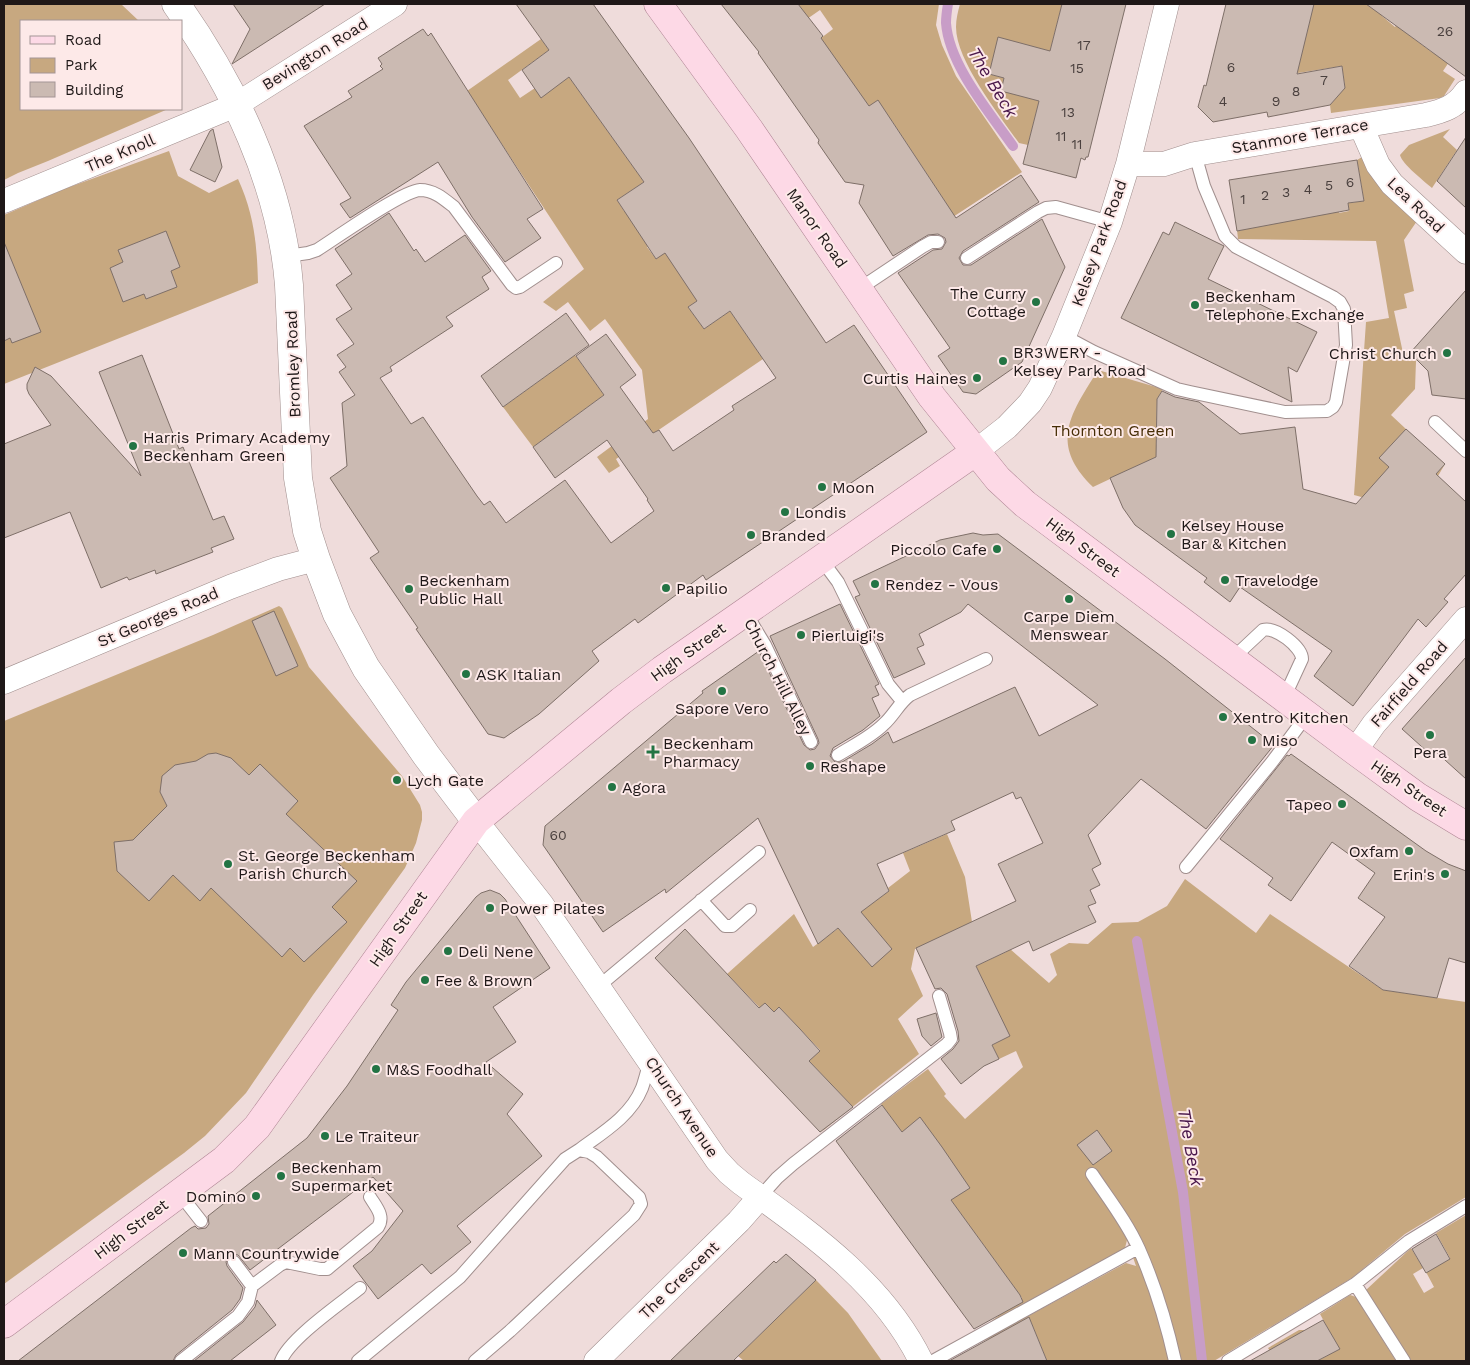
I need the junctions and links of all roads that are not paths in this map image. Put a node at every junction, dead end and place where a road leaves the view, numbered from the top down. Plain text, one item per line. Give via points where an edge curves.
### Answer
1 (176, 4) edge
2 (395, 4) edge
3 (658, 4) edge
4 (1167, 4) edge
5 (1466, 92) edge
6 (236, 105) junction
7 (1360, 126) junction
8 (1195, 154) junction
9 (1128, 164) junction
10 (4, 201) edge
11 (1110, 222) junction
12 (938, 242) dead end
13 (1466, 252) edge
14 (287, 256) junction
15 (967, 258) dead end
16 (556, 263) dead end
17 (859, 289) junction
18 (1064, 336) junction
19 (1435, 422) dead end
20 (1466, 451) edge
21 (975, 452) junction
22 (822, 559) junction
23 (316, 560) junction
24 (745, 612) junction
25 (1466, 619) edge
26 (986, 659) dead end
27 (1232, 659) junction
28 (4, 682) edge
29 (1284, 698) junction
30 (902, 701) junction
31 (1307, 715) junction
32 (811, 742) dead end
33 (1355, 751) junction
34 (838, 754) dead end
35 (476, 822) junction
36 (1466, 826) edge
37 (759, 852) dead end
38 (1186, 867) dead end
39 (701, 900) junction
40 (750, 910) dead end
41 (599, 986) junction
42 (939, 996) dead end
43 (650, 1061) junction
44 (578, 1150) junction
45 (1092, 1174) dead end
46 (179, 1193) junction
47 (760, 1197) junction
48 (370, 1198) dead end
49 (1466, 1206) edge
50 (201, 1221) dead end
51 (1138, 1248) junction
52 (234, 1262) dead end
53 (1355, 1284) junction
54 (252, 1286) junction
55 (360, 1288) dead end
56 (4, 1324) edge
57 (181, 1361) edge
58 (281, 1361) edge
59 (358, 1361) edge
60 (475, 1361) edge
61 (596, 1361) edge
62 (921, 1361) edge
63 (933, 1361) edge
64 (1175, 1361) edge
65 (1228, 1361) edge
66 (1404, 1361) edge

1 - 6 main road, Bromley Road
2 - 6 street, Bevington Road
3 - 17 main road, Manor Road
4 - 9 street, Kelsey Park Road
5 - 7 street, Stanmore Terrace via 1445,110
6 - 10 street, The Knoll
6 - 14 main road, Bromley Road via 264,167
7 - 8 street, Stanmore Terrace
7 - 13 street, Lea Road via 1385,176
8 - 9 street, Stanmore Terrace via 1164,164
8 - 18 lane via 1204,186 1230,242 1333,297 1344,309 1346,344 1333,407 1327,411 1285,412 1177,389
9 - 11 street, Kelsey Park Road
11 - 15 lane via 1056,207 1046,208
11 - 18 street, Kelsey Park Road
12 - 17 lane via 922,247
14 - 16 lane via 317,250 401,196 420,190 442,197 454,207 512,286 520,287
14 - 23 main road, Bromley Road via 298,478 307,531
17 - 21 main road, Manor Road via 932,397
18 - 21 street, Kelsey Park Road via 1030,403 1007,427
19 - 20 lane
21 - 22 main road, High Street
21 - 27 main road, High Street via 1025,504
22 - 24 main road, High Street
22 - 30 lane via 842,589 888,684
23 - 28 street, St Georges Road via 278,569 230,587
23 - 35 main road, Bromley Road via 337,614 366,668
24 - 32 lane, Church Hill Alley via 765,645
24 - 35 main road, High Street via 621,701
25 - 33 street, Fairfield Road via 1389,706
26 - 30 lane via 910,694
27 - 29 main road, High Street
27 - 29 lane via 1268,628 1299,648 1302,659
29 - 31 main road, High Street
30 - 34 lane via 886,723 872,735
31 - 33 main road, High Street
31 - 38 lane
33 - 36 main road, High Street via 1418,797
35 - 41 street, Church Avenue via 537,898
35 - 46 main road, High Street via 257,1127 224,1160
37 - 39 lane
39 - 40 lane via 725,926 732,926
39 - 41 lane
41 - 43 street, Church Avenue
42 - 47 lane via 950,1033 948,1044 793,1164
43 - 44 lane via 635,1101 615,1123
43 - 47 street, Church Avenue via 718,1160
44 - 59 lane via 565,1159 460,1277
44 - 60 lane via 597,1157 639,1197 641,1204 634,1215
45 - 51 lane
46 - 50 lane
46 - 56 main road, High Street
47 - 61 street, The Crescent via 740,1221
47 - 62 street, Church Avenue via 820,1241 868,1285 904,1332
48 - 54 lane via 381,1214 381,1222 334,1265 320,1269 286,1262
49 - 53 lane via 1409,1241
51 - 63 lane
51 - 64 lane via 1167,1326
52 - 54 lane
53 - 65 lane
53 - 66 lane
54 - 57 lane via 248,1302 238,1316
55 - 58 lane via 294,1342

